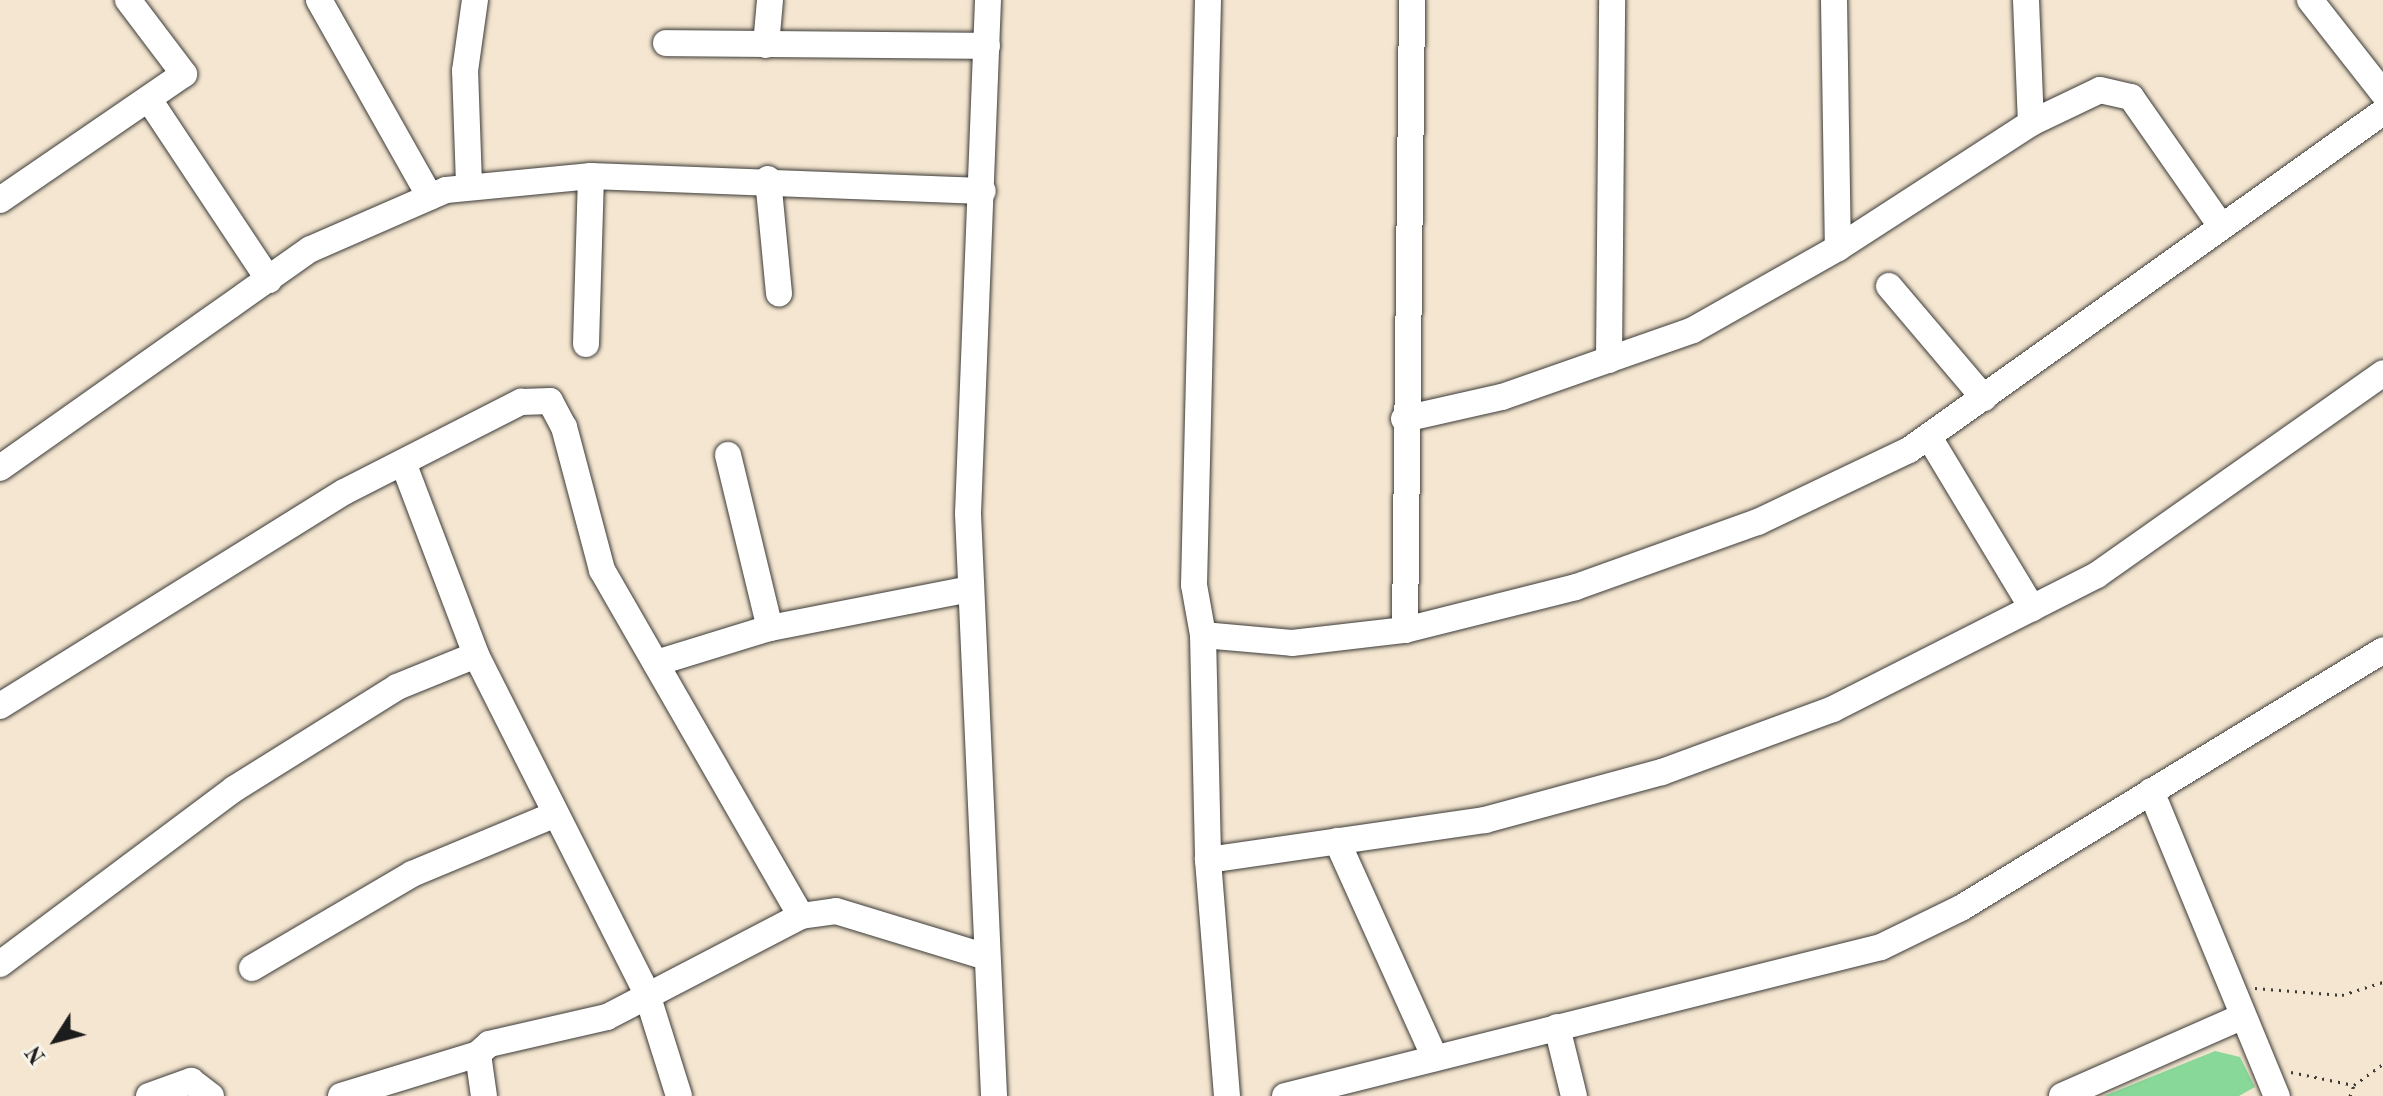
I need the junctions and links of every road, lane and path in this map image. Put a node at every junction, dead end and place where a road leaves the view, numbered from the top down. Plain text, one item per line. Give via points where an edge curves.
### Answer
1 (128, 0) edge
2 (319, 0) edge
3 (475, 0) edge
4 (770, 0) edge
5 (988, 0) edge
6 (1208, 0) edge
7 (1412, 0) edge
8 (1612, 0) edge
9 (1834, 0) edge
10 (2026, 0) edge
11 (2310, 0) edge
12 (666, 43) dead end
13 (766, 45) junction
14 (987, 46) junction
15 (2383, 93) edge
16 (150, 101) junction
17 (2383, 112) edge
18 (2031, 123) junction
19 (591, 176) junction
20 (768, 179) junction
21 (469, 184) junction
22 (983, 191) junction
23 (430, 197) junction
24 (0, 200) edge
25 (2221, 226) junction
26 (1838, 248) junction
27 (269, 280) junction
28 (1889, 286) dead end
29 (779, 293) dead end
30 (586, 344) dead end
31 (1609, 360) junction
32 (2383, 373) edge
33 (1984, 398) junction
34 (1404, 419) junction
35 (1929, 437) junction
36 (728, 455) dead end
37 (404, 465) junction
38 (0, 468) edge
39 (970, 589) junction
40 (2032, 608) junction
41 (770, 628) junction
42 (1405, 630) junction
43 (1203, 635) junction
44 (2383, 650) edge
45 (476, 655) junction
46 (656, 663) junction
47 (0, 706) edge
48 (2151, 791) junction
49 (554, 815) junction
50 (1337, 841) junction
51 (1208, 860) junction
52 (801, 916) junction
53 (983, 956) junction
54 (0, 964) edge
55 (252, 968) dead end
56 (2383, 982) edge
57 (647, 994) junction
58 (2238, 1004) junction
59 (1557, 1027) junction
60 (478, 1054) junction
61 (1435, 1058) junction
62 (2383, 1064) edge
63 (2266, 1070) junction
64 (2354, 1085) junction
65 (149, 1096) edge
66 (211, 1096) edge
67 (341, 1096) edge
68 (484, 1096) edge
69 (679, 1096) edge
70 (994, 1096) edge
71 (1227, 1096) edge
72 (1285, 1096) edge
73 (1574, 1096) edge
74 (2062, 1096) edge
75 (2277, 1096) edge
76 (2350, 1096) edge

1 - 16 street via 182,64 184,74
2 - 23 street
3 - 21 street via 465,71
4 - 13 street
5 - 14 street
6 - 43 street via 1192,440 1194,585
7 - 34 street
8 - 31 street
9 - 26 street
10 - 18 street
11 - 15 street
12 - 13 street
13 - 14 street
14 - 22 street
16 - 24 street
16 - 27 street
17 - 25 street
18 - 25 street via 2100,90 2118,90 2169,142
18 - 26 street
19 - 20 street
19 - 21 street
19 - 30 street
20 - 22 street
20 - 29 street
21 - 23 street
22 - 39 street
23 - 27 street via 311,249
25 - 33 street
26 - 31 street via 1693,330
27 - 38 street
28 - 33 street
31 - 34 street via 1502,397
32 - 40 street via 2097,575
33 - 35 street
34 - 42 street
35 - 40 street
35 - 42 street via 1758,522 1576,587
36 - 41 street
37 - 45 street
37 - 46 street via 521,402 550,401 564,427 602,570
37 - 47 street via 344,492
39 - 41 street
39 - 53 street
40 - 50 street via 1833,709 1662,772 1485,820
41 - 46 street
42 - 43 street via 1292,643
43 - 51 street
44 - 48 street
45 - 49 street
45 - 54 street via 397,687 234,789
46 - 52 street
48 - 58 street
48 - 59 street via 1961,908 1881,947
49 - 55 street via 412,874
49 - 57 street
50 - 51 street
50 - 61 street
51 - 71 street
52 - 53 street via 836,911
52 - 57 street
53 - 70 street
56 - 58 path via 2342,995 2278,985
57 - 60 street via 607,1017 489,1044
57 - 69 street
58 - 63 street
58 - 74 street
59 - 61 street
59 - 73 street
60 - 67 street
60 - 68 street
61 - 72 street
62 - 64 path
63 - 64 path
63 - 75 street
64 - 76 path
65 - 66 street via 191,1081

